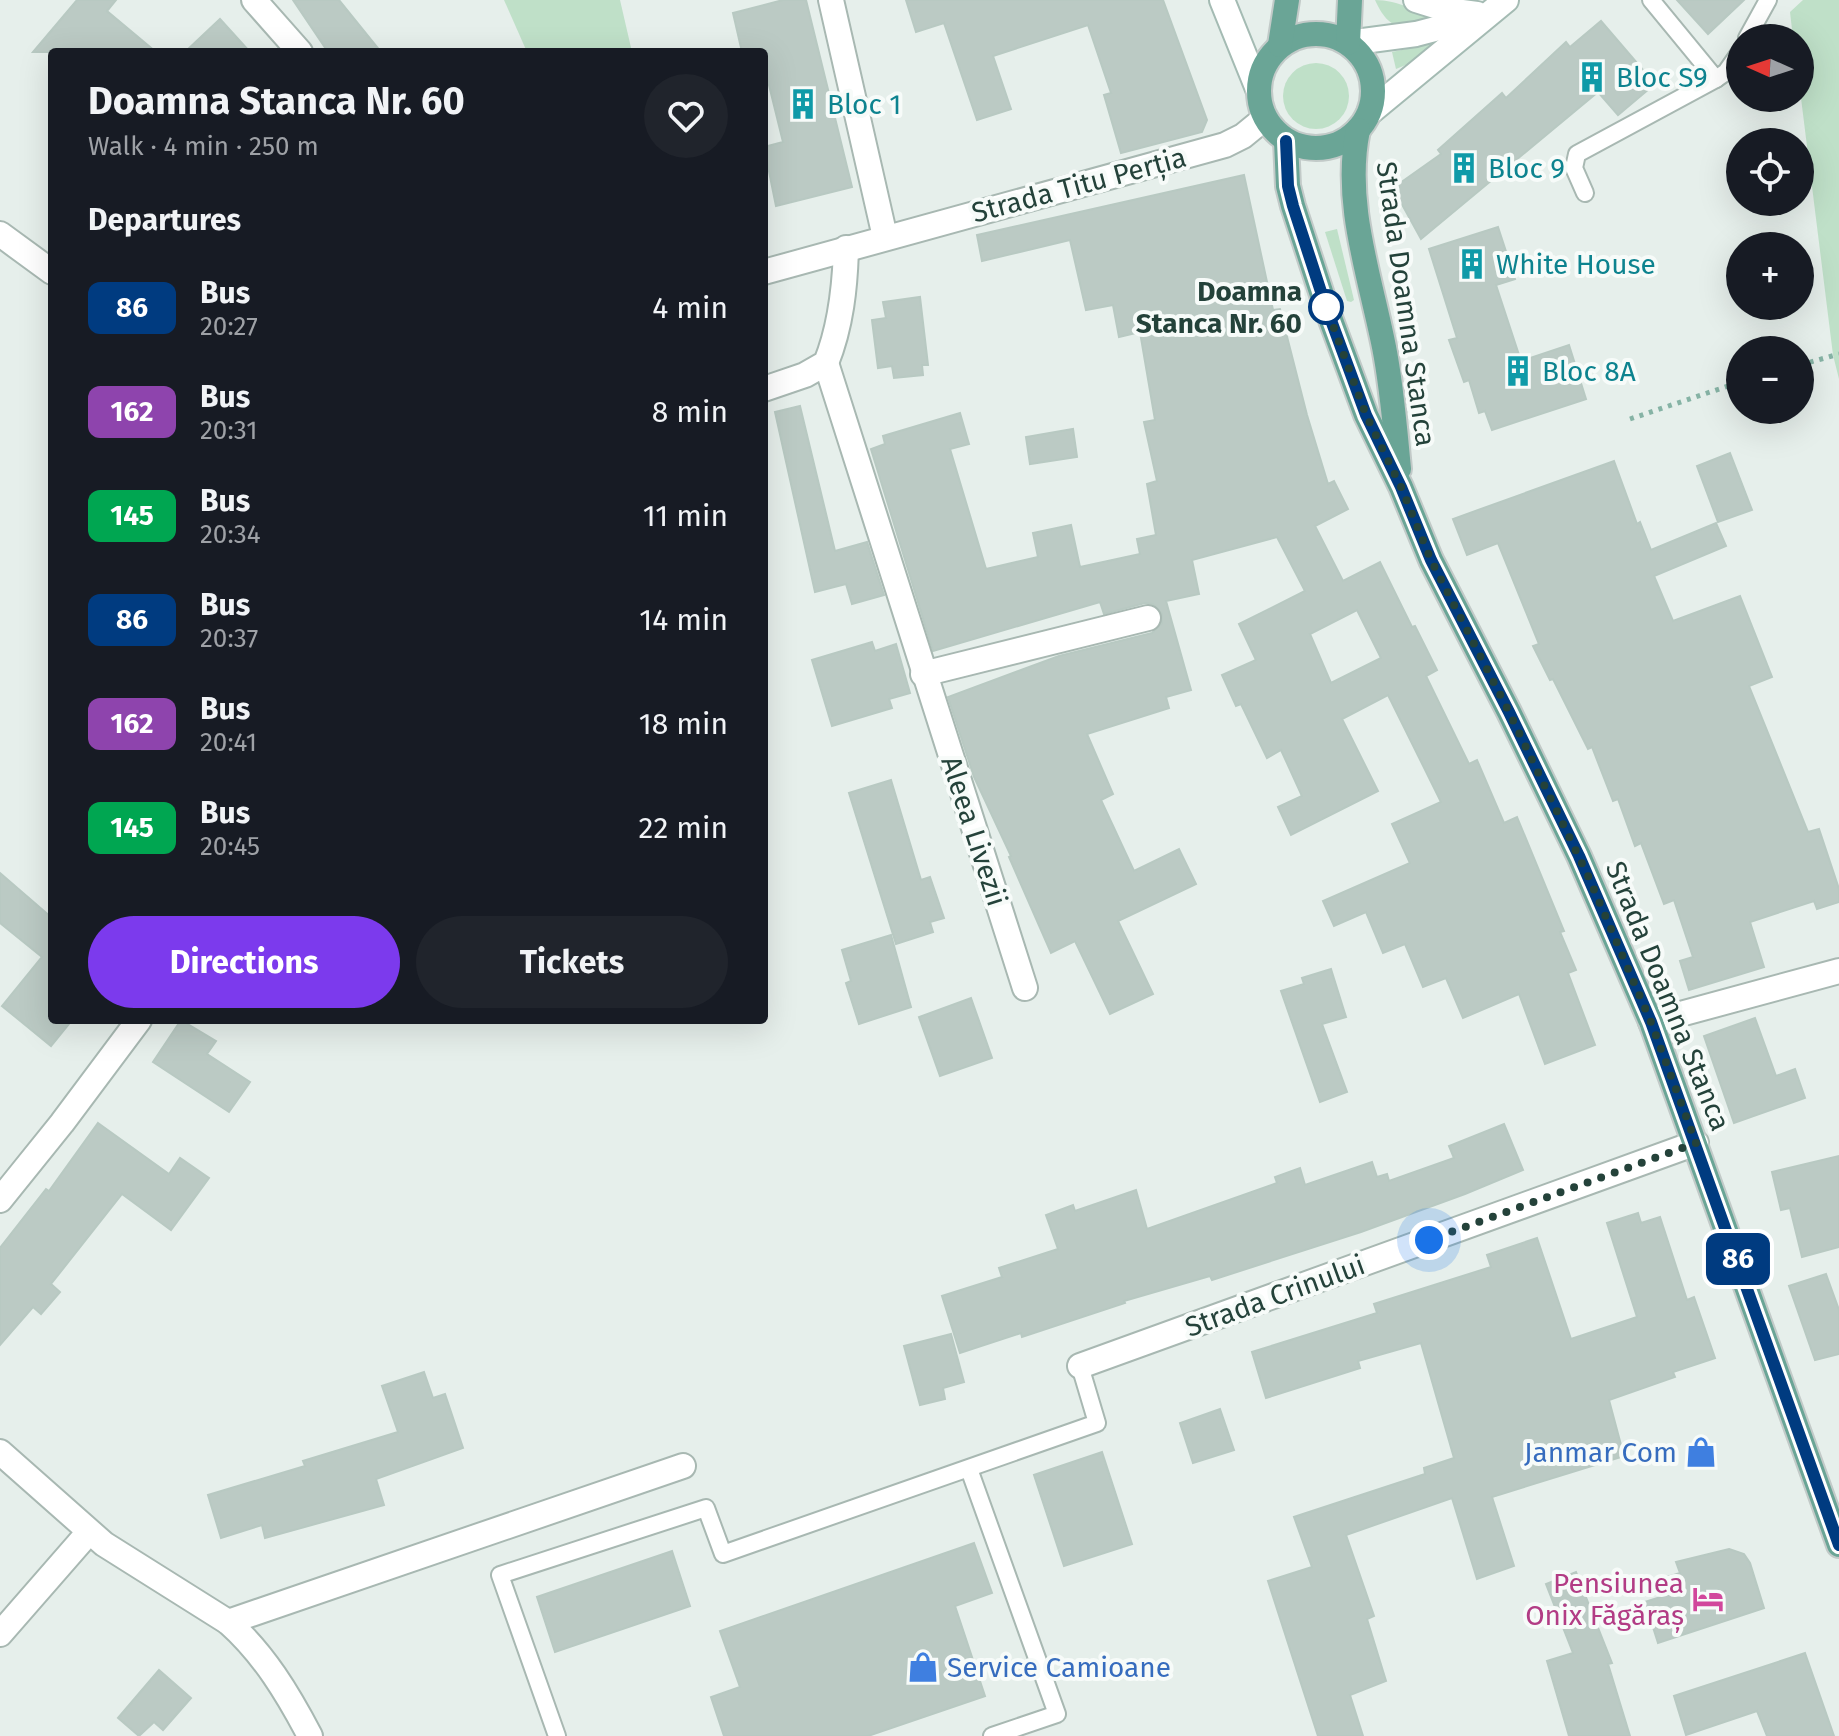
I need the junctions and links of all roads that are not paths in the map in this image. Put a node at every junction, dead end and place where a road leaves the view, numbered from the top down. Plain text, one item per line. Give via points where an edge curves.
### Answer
1 (254, 0) edge
2 (831, 0) edge
3 (1222, 0) edge
4 (1287, 0) edge
5 (1350, 0) edge
6 (1416, 0) edge
7 (1506, 0) edge
8 (1651, 0) edge
9 (1768, 0) edge
10 (1487, 15) junction
11 (1755, 24) edge
12 (1348, 43) junction
13 (1280, 45) junction
14 (296, 48) edge
15 (1726, 72) edge
16 (1716, 79) junction
17 (1258, 89) junction
18 (1265, 118) junction
19 (1364, 121) junction
20 (1286, 141) junction
21 (1585, 193) dead end
22 (0, 234) edge
23 (885, 237) junction
24 (846, 248) junction
25 (48, 269) edge
26 (768, 271) edge
27 (826, 363) junction
28 (768, 388) edge
29 (1401, 487) junction
30 (1148, 618) dead end
31 (923, 674) junction
32 (1839, 971) edge
33 (1025, 988) dead end
34 (1651, 1022) junction
35 (136, 1024) edge
36 (1696, 1143) junction
37 (0, 1200) edge
38 (1080, 1366) joint
39 (0, 1452) edge
40 (683, 1466) dead end
41 (969, 1469) junction
42 (89, 1532) junction
43 (1839, 1545) edge
44 (228, 1622) junction
45 (0, 1634) edge
46 (310, 1736) edge
47 (557, 1736) edge
48 (992, 1736) edge

1 - 14 street
2 - 23 street
3 - 17 street
4 - 13 main road
5 - 12 main road
6 - 10 street
7 - 10 street
8 - 16 lane
9 - 11 lane
10 - 12 street via 1430,31
10 - 19 street
12 - 13 main road via 1313,33
12 - 19 main road via 1371,74 1373,94
13 - 17 main road via 1261,72
15 - 16 lane
16 - 21 lane via 1577,154 1574,168
17 - 18 main road
18 - 20 main road
18 - 23 street, Strada Titu Perția via 1225,145
19 - 20 main road via 1343,142 1324,148
19 - 29 main road, Strada Doamna Stanca via 1354,153 1354,192 1384,348
20 - 29 main road, Strada Doamna Stanca via 1288,186 1325,304 1366,415
22 - 25 street
23 - 24 street, Strada Titu Perția
24 - 26 street, Strada Titu Perția
24 - 27 street via 840,317
27 - 28 street
27 - 31 street, Aleea Livezii
29 - 34 main road, Strada Doamna Stanca via 1431,560 1579,856
30 - 31 street
31 - 33 street, Aleea Livezii
32 - 34 street
34 - 36 main road, Strada Doamna Stanca
35 - 37 street
36 - 38 street, Strada Crinului
36 - 43 main road, Strada Doamna Stanca
38 - 41 lane via 1097,1423
39 - 42 street
40 - 44 street
41 - 47 lane via 723,1554 706,1508 500,1575
41 - 48 lane via 1057,1714
42 - 44 street
42 - 45 street
44 - 46 street via 274,1673

